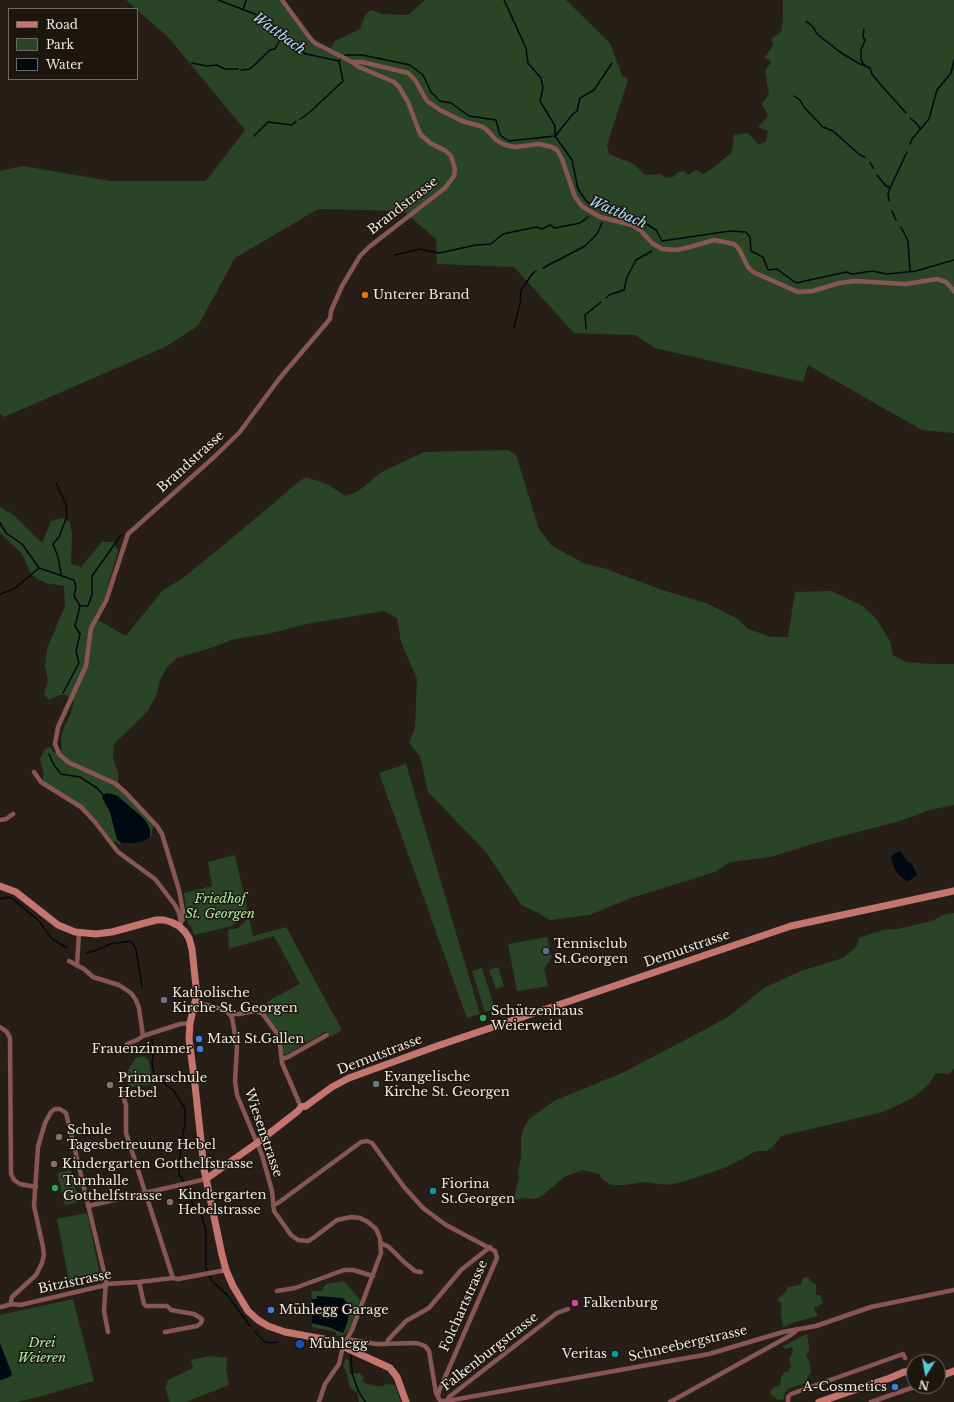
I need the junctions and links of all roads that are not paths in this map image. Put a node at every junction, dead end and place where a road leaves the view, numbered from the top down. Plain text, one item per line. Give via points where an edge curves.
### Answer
1 (282, 0) edge
2 (350, 61) junction
3 (954, 291) edge
4 (34, 772) dead end
5 (13, 814) dead end
6 (0, 820) edge
7 (0, 886) edge
8 (954, 891) edge
9 (180, 924) junction
10 (79, 933) junction
11 (69, 961) dead end
12 (77, 965) junction
13 (195, 1002) junction
14 (230, 1014) junction
15 (190, 1023) junction
16 (0, 1027) edge
17 (327, 1035) dead end
18 (144, 1036) junction
19 (127, 1044) dead end
20 (282, 1059) junction
21 (123, 1096) dead end
22 (302, 1107) junction
23 (257, 1142) junction
24 (206, 1179) junction
25 (36, 1187) junction
26 (146, 1193) junction
27 (274, 1205) junction
28 (88, 1206) junction
29 (381, 1243) junction
30 (490, 1247) junction
31 (226, 1270) junction
32 (421, 1272) dead end
33 (373, 1276) junction
34 (173, 1278) junction
35 (139, 1282) junction
36 (106, 1284) junction
37 (954, 1290) edge
38 (277, 1291) dead end
39 (12, 1304) junction
40 (1, 1308) dead end
41 (568, 1309) dead end
42 (796, 1329) junction
43 (108, 1332) dead end
44 (165, 1332) dead end
45 (345, 1342) junction
46 (387, 1344) junction
47 (905, 1358) dead end
48 (906, 1372) edge
49 (906, 1390) edge
50 (438, 1397) junction
51 (447, 1401) edge
52 (319, 1402) edge
53 (406, 1402) edge
54 (670, 1402) edge
55 (788, 1402) edge
56 (820, 1402) edge
57 (871, 1402) edge

1 - 2 street, Brandstrasse via 310,38
2 - 3 street via 408,73 427,101 462,121 483,127 505,145 515,147 539,144 557,150 575,197 583,207 600,217 632,225 662,249 690,247 714,240 734,244 753,272 798,292 855,281 900,284 937,279 946,282
2 - 9 street, Brandstrasse via 394,82 408,102 420,134 430,144 451,156 455,169 454,176 445,188 369,246 342,286 330,319 279,379 240,433 128,534 106,601 91,628 86,666 56,736 55,744 59,754 68,762 116,784 158,826 179,890 184,917
4 - 9 street via 41,782 81,807 118,852 155,880 175,905
5 - 6 street
7 - 10 street via 22,896 62,928
8 - 22 street, Demutstrasse via 791,926 354,1076 340,1082
9 - 10 street via 156,920 112,932
9 - 13 street via 189,938 192,949
10 - 12 street
11 - 12 street
12 - 18 street via 93,977 119,985 131,993 139,1008
13 - 14 street via 225,1010
13 - 15 street
14 - 20 street via 255,1011 262,1013 279,1036
14 - 23 street, Wiesenstrasse via 237,1047 237,1095
15 - 18 street
15 - 24 street via 189,1045
16 - 25 street via 10,1038 11,1174 20,1184
17 - 20 street
18 - 19 street
20 - 22 street via 283,1068
21 - 26 street via 126,1105 126,1133
22 - 23 street, Demutstrasse
23 - 24 street, Demutstrasse
23 - 27 street, Wiesenstrasse
24 - 26 street
24 - 31 street
25 - 28 street via 38,1147 51,1112 60,1108 65,1111
25 - 39 street via 34,1206 43,1258 36,1275 12,1297
26 - 28 street
26 - 34 street
27 - 29 street, Wiesenstrasse via 275,1214 298,1240 310,1240 337,1220 351,1216 372,1225
27 - 30 street, Folchartstrasse via 367,1140 424,1208 446,1225
28 - 36 street
29 - 32 street via 389,1246 415,1271
29 - 33 street via 381,1253
30 - 46 street via 461,1270 429,1308 406,1321
30 - 50 street, Folchartstrasse via 497,1258
31 - 34 street, Bitzistrasse
31 - 45 street via 244,1305 262,1324 278,1330
33 - 38 street via 344,1270 295,1288
33 - 45 street
34 - 35 street, Bitzistrasse
35 - 36 street, Bitzistrasse
35 - 44 street via 146,1306 167,1306 171,1310 194,1314 202,1319 197,1326
36 - 39 street, Bitzistrasse via 20,1305
36 - 43 street via 104,1311
37 - 42 street, Schneebergstrasse via 871,1307 816,1326
39 - 40 street, Bitzistrasse
41 - 51 street, Falkenburgstrasse via 557,1313
42 - 51 street, Schneebergstrasse via 709,1354
42 - 54 street via 791,1335
45 - 46 street, Falkenburgstrasse
45 - 52 street via 339,1364 325,1384
45 - 53 street via 390,1368 397,1377
46 - 50 street, Falkenburgstrasse via 416,1343 428,1348
47 - 55 street via 903,1354 791,1394
48 - 56 street
49 - 57 street
50 - 51 street, Falkenburgstrasse via 441,1401

